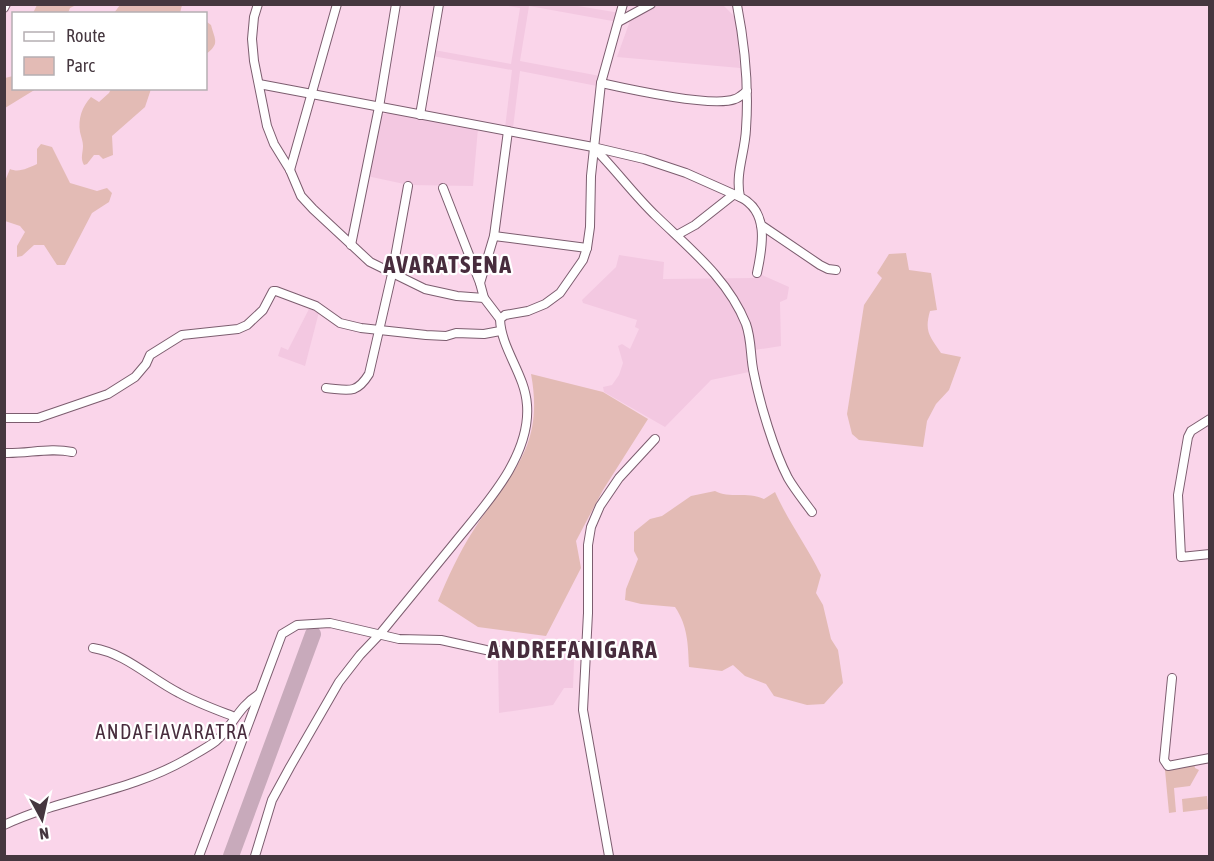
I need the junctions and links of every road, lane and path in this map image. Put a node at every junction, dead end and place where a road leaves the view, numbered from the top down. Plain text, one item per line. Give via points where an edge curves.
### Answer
1 (258, 4) edge
2 (337, 4) edge
3 (396, 4) edge
4 (439, 4) edge
5 (624, 4) edge
6 (651, 4) edge
7 (736, 5) edge
8 (620, 21) junction
9 (601, 83) junction
10 (259, 84) junction
11 (747, 91) junction
12 (312, 94) junction
13 (379, 107) junction
14 (420, 115) junction
15 (508, 131) junction
16 (593, 147) junction
17 (290, 170) junction
18 (408, 186) dead end
19 (443, 188) dead end
20 (736, 196) junction
21 (761, 225) junction
22 (677, 235) junction
23 (494, 236) junction
24 (351, 245) junction
25 (587, 248) junction
26 (836, 270) dead end
27 (757, 273) dead end
28 (392, 274) junction
29 (480, 283) junction
30 (484, 298) junction
31 (500, 318) junction
32 (380, 330) junction
33 (500, 331) junction
34 (326, 388) dead end
35 (4, 418) edge
36 (1209, 419) edge
37 (655, 439) dead end
38 (72, 452) dead end
39 (4, 453) edge
40 (812, 512) dead end
41 (1209, 554) edge
42 (380, 634) junction
43 (586, 646) junction
44 (93, 648) dead end
45 (1172, 678) dead end
46 (259, 694) junction
47 (235, 717) junction
48 (1209, 758) edge
49 (4, 825) edge
50 (199, 856) edge
51 (255, 856) edge
52 (609, 856) edge

1 - 10 street via 252,39
2 - 12 street
3 - 13 street
4 - 14 street
5 - 8 street
6 - 8 street
7 - 11 street via 743,35
8 - 9 street
9 - 11 street via 720,102 736,99
9 - 16 street
10 - 12 street
10 - 17 street via 267,126
11 - 20 street via 746,136
12 - 13 street
12 - 17 street
13 - 14 street
13 - 24 street
14 - 15 street
15 - 16 street
15 - 23 street
16 - 20 street via 654,162
16 - 22 street
16 - 25 street
17 - 24 street via 301,196
18 - 28 street
19 - 29 street
20 - 21 street via 750,202
20 - 22 street
21 - 26 street via 820,265
21 - 27 street via 762,250
22 - 40 street via 720,279 746,325 754,373 772,436 788,478
23 - 25 street
23 - 29 street
24 - 28 street
25 - 31 street via 560,293 545,304
28 - 30 street via 425,289
28 - 32 street
29 - 30 street
30 - 31 street
31 - 33 street
32 - 33 street via 426,336
32 - 34 street via 369,375 361,386 354,391
32 - 35 street via 339,323 316,306 273,291 263,310 247,325 183,335 150,355 135,377 108,394 38,418
33 - 42 street via 528,404 521,445 499,488
36 - 41 street via 1188,437 1178,510 1181,557
37 - 43 street via 619,478 591,527
38 - 39 street via 53,449
42 - 43 street via 399,639 441,640 486,650
42 - 46 street via 330,623 297,624 282,634
42 - 51 street via 339,682 290,767 272,800
43 - 52 street via 583,710
44 - 47 street via 122,659 178,693
45 - 48 street via 1164,760 1168,766
46 - 47 street
46 - 50 street
47 - 49 street via 216,741 182,762

